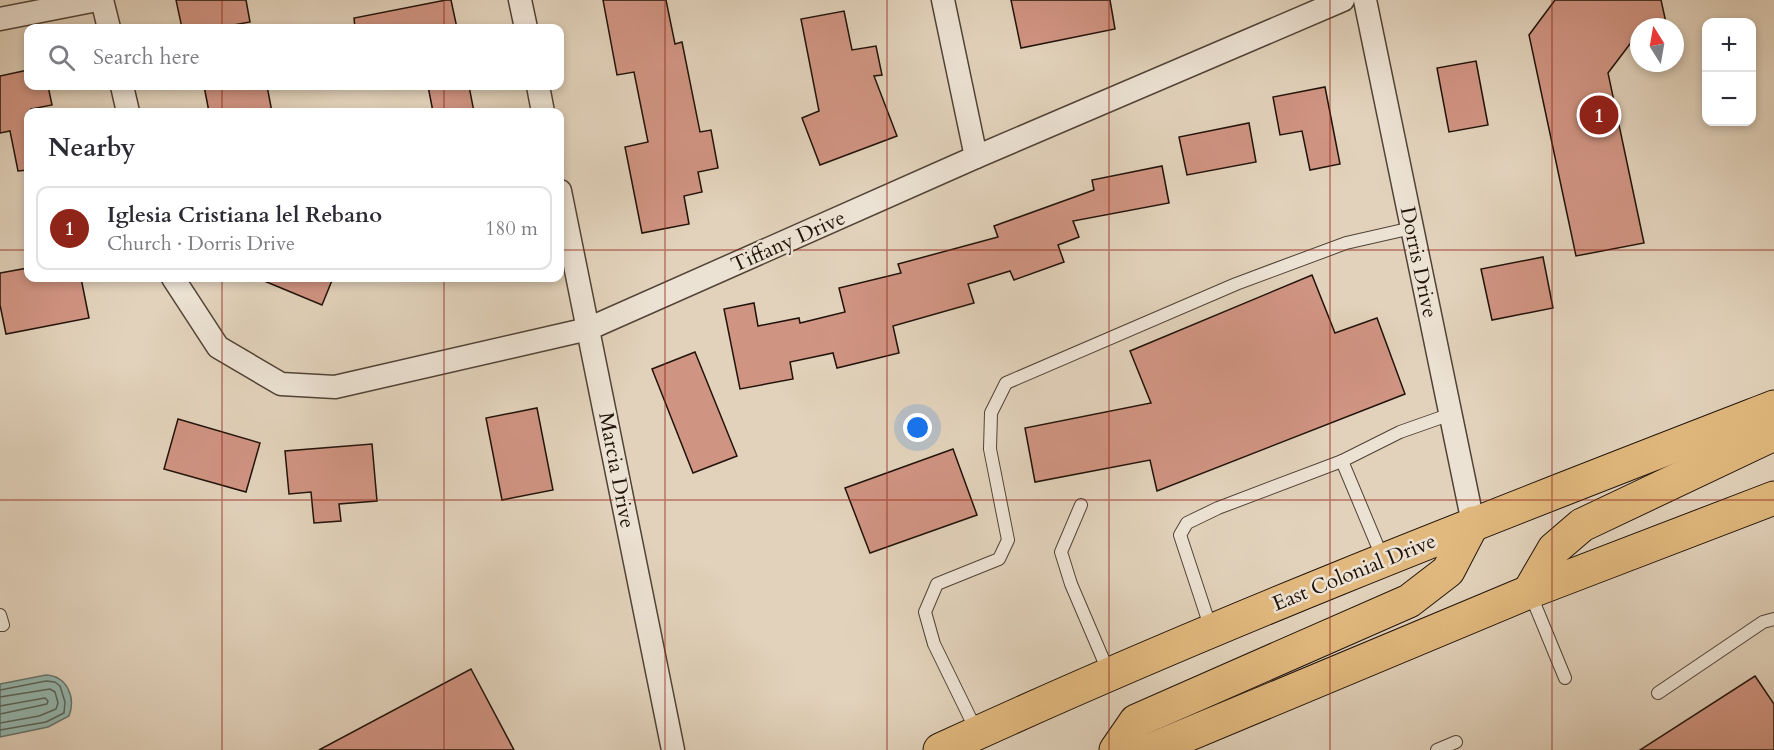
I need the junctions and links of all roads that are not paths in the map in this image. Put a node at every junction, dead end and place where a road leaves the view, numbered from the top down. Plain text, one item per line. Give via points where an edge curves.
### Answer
1 (97, 0) edge
2 (102, 0) edge
3 (520, 0) edge
4 (943, 0) edge
5 (1343, 0) edge
6 (1365, 0) edge
7 (0, 19) edge
8 (108, 24) edge
9 (525, 24) edge
10 (123, 90) edge
11 (539, 90) edge
12 (127, 108) edge
13 (542, 108) edge
14 (976, 157) junction
15 (564, 211) edge
16 (1412, 228) junction
17 (176, 282) edge
18 (588, 330) junction
19 (1774, 408) edge
20 (1450, 414) junction
21 (1774, 434) edge
22 (1342, 461) junction
23 (1774, 498) edge
24 (1081, 506) dead end
25 (1473, 523) junction
26 (1383, 560) junction
27 (1530, 592) junction
28 (0, 615) edge
29 (1774, 619) edge
30 (0, 625) edge
31 (1211, 630) junction
32 (1110, 674) junction
33 (1565, 678) dead end
34 (1658, 693) dead end
35 (972, 741) edge
36 (1456, 742) dead end
37 (673, 750) edge
38 (940, 750) edge
39 (1116, 750) edge
40 (1151, 750) edge
41 (1437, 750) edge

1 - 7 street
2 - 8 street
3 - 9 street
4 - 14 street
5 - 14 street, Tiffany Drive
6 - 16 street, Dorris Drive
10 - 12 street
11 - 13 street
14 - 18 street, Tiffany Drive
15 - 18 street, Marcia Drive
16 - 20 street, Dorris Drive
16 - 35 lane via 1346,243 1236,284 1006,383 990,413 990,449 1008,540 999,559 937,584 925,612
17 - 18 street, Tiffany Drive via 218,348 281,384 335,387
18 - 37 street, Marcia Drive
19 - 25 highway, East Colonial Drive
20 - 22 lane via 1400,432
20 - 25 street, Dorris Drive
21 - 27 highway via 1582,525 1554,549
22 - 26 lane
22 - 31 lane via 1187,523 1180,535
23 - 27 highway
24 - 32 lane via 1061,552
25 - 26 highway, East Colonial Drive
25 - 39 highway via 1449,571 1409,601 1136,721
26 - 31 highway, East Colonial Drive
27 - 33 lane
27 - 40 highway
28 - 30 lane
29 - 34 lane via 1763,622
31 - 32 highway, East Colonial Drive
32 - 35 highway, East Colonial Drive
35 - 38 highway, East Colonial Drive
36 - 41 lane

